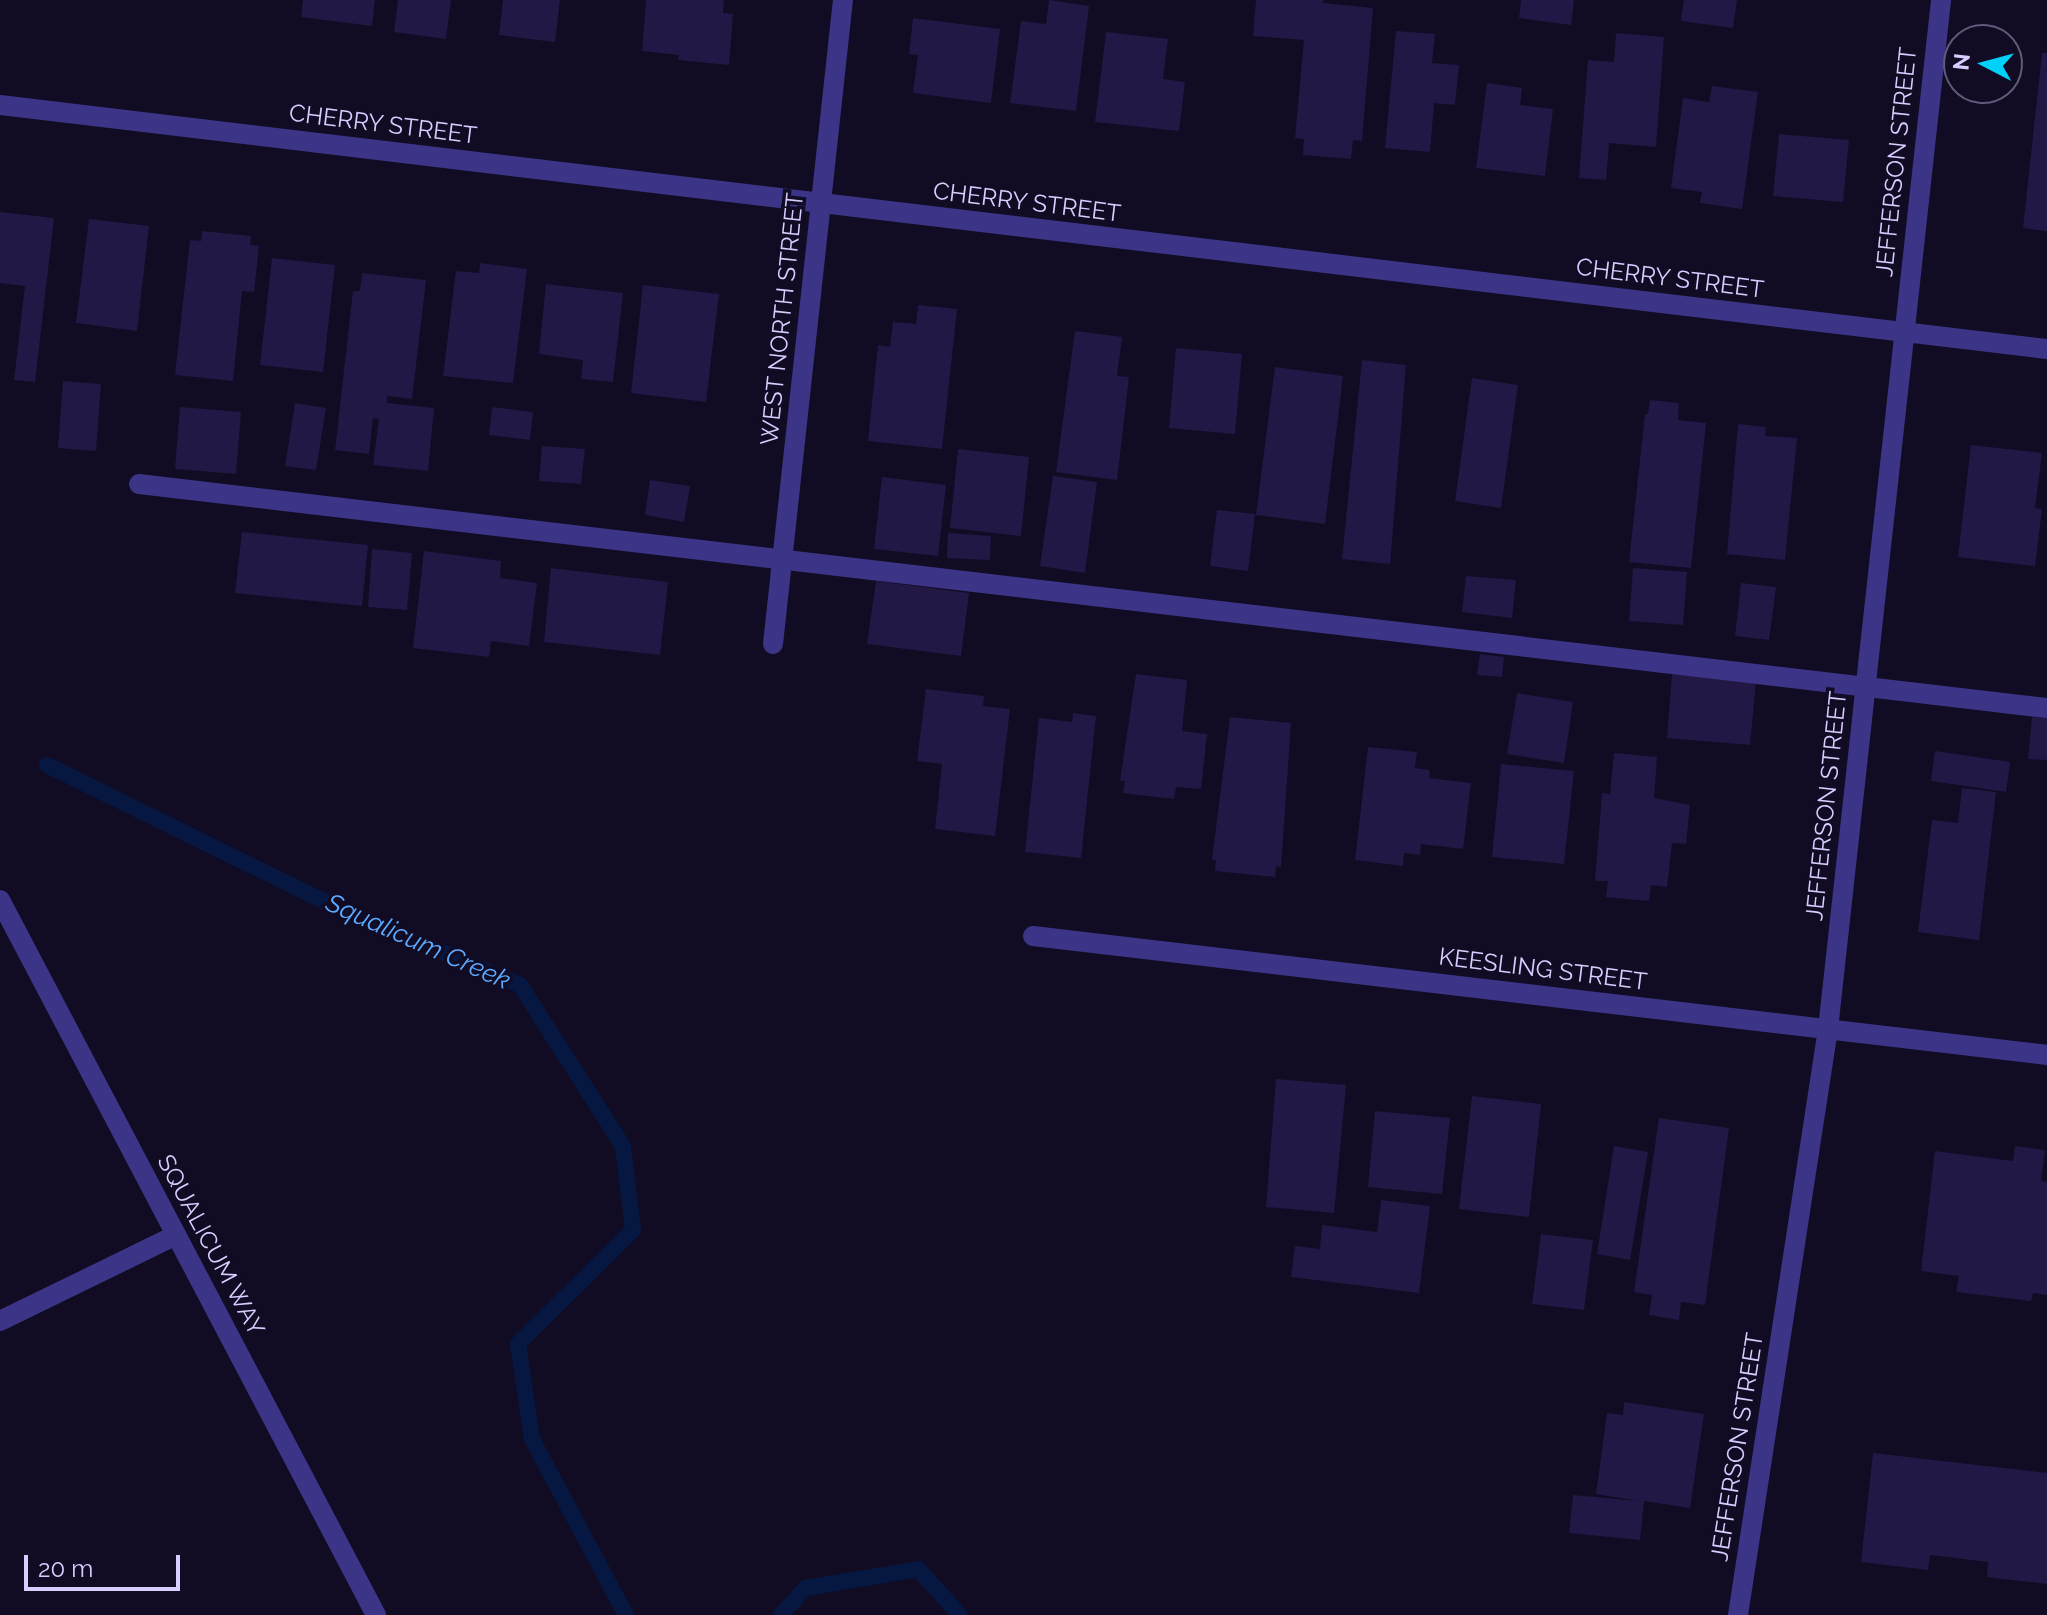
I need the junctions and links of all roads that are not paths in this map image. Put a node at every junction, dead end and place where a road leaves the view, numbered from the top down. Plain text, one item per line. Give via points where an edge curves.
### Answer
1 (843, 0) edge
2 (1941, 0) edge
3 (0, 105) edge
4 (821, 203) junction
5 (1904, 332) junction
6 (2047, 349) edge
7 (139, 484) dead end
8 (782, 559) junction
9 (773, 644) dead end
10 (1865, 687) junction
11 (2047, 708) edge
12 (0, 900) edge
13 (1033, 936) dead end
14 (1828, 1029) junction
15 (2047, 1055) edge
16 (176, 1235) junction
17 (0, 1321) edge
18 (376, 1615) edge
19 (1738, 1615) edge

1 - 4 street, WEST NORTH STREET
2 - 5 street, JEFFERSON STREET
3 - 4 street, CHERRY STREET
4 - 5 street, CHERRY STREET
4 - 8 street, WEST NORTH STREET
5 - 6 street, CHERRY STREET
5 - 10 street, JEFFERSON STREET
7 - 8 street
8 - 9 street, WEST NORTH STREET
8 - 10 street
10 - 11 street
10 - 14 street, JEFFERSON STREET
12 - 16 street, SQUALICUM WAY
13 - 14 street, KEESLING STREET
14 - 15 street, KEESLING STREET
14 - 19 street, JEFFERSON STREET
16 - 17 street
16 - 18 street, SQUALICUM WAY

